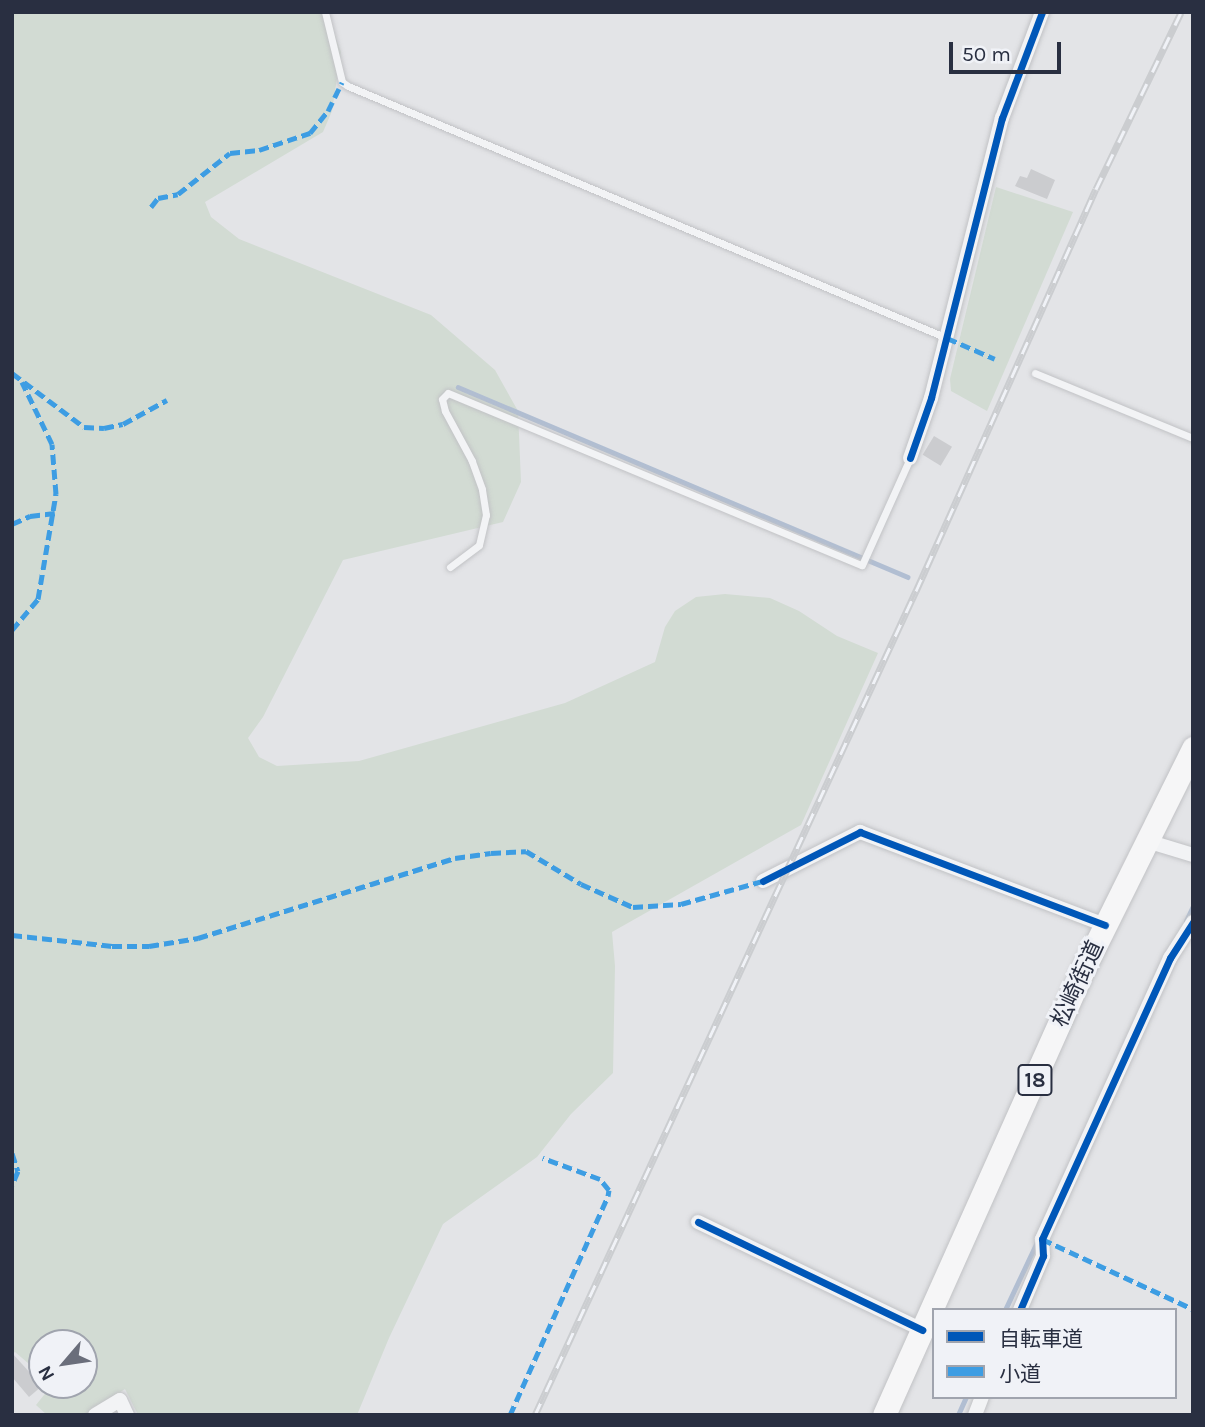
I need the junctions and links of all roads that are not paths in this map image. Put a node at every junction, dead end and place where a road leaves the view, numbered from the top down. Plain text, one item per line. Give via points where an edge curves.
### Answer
1 (325, 12) edge
2 (1042, 12) edge
3 (947, 338) junction
4 (1035, 373) dead end
5 (1193, 438) edge
6 (910, 458) joint
7 (450, 567) dead end
8 (1193, 748) edge
9 (1147, 841) junction
10 (1193, 855) edge
11 (763, 881) dead end
12 (1193, 922) edge
13 (1105, 925) junction
14 (698, 1222) dead end
15 (1021, 1308) edge
16 (922, 1330) junction
17 (95, 1415) edge
18 (127, 1415) edge
19 (884, 1415) edge

1 - 3 lane via 342,82 348,86
2 - 3 street via 1002,118
3 - 6 street
4 - 5 lane
6 - 7 lane via 862,565 448,393 442,399 445,411 472,461 486,515 479,545
8 - 9 main road, 松崎街道 / 18
9 - 10 street
9 - 13 main road, 松崎街道 / 18
11 - 13 street via 860,832
12 - 15 street via 1170,958 1042,1239 1044,1256
13 - 16 main road, 松崎街道 / 18
14 - 16 street
16 - 19 main road, 松崎街道 / 18
17 - 18 street via 120,1400

